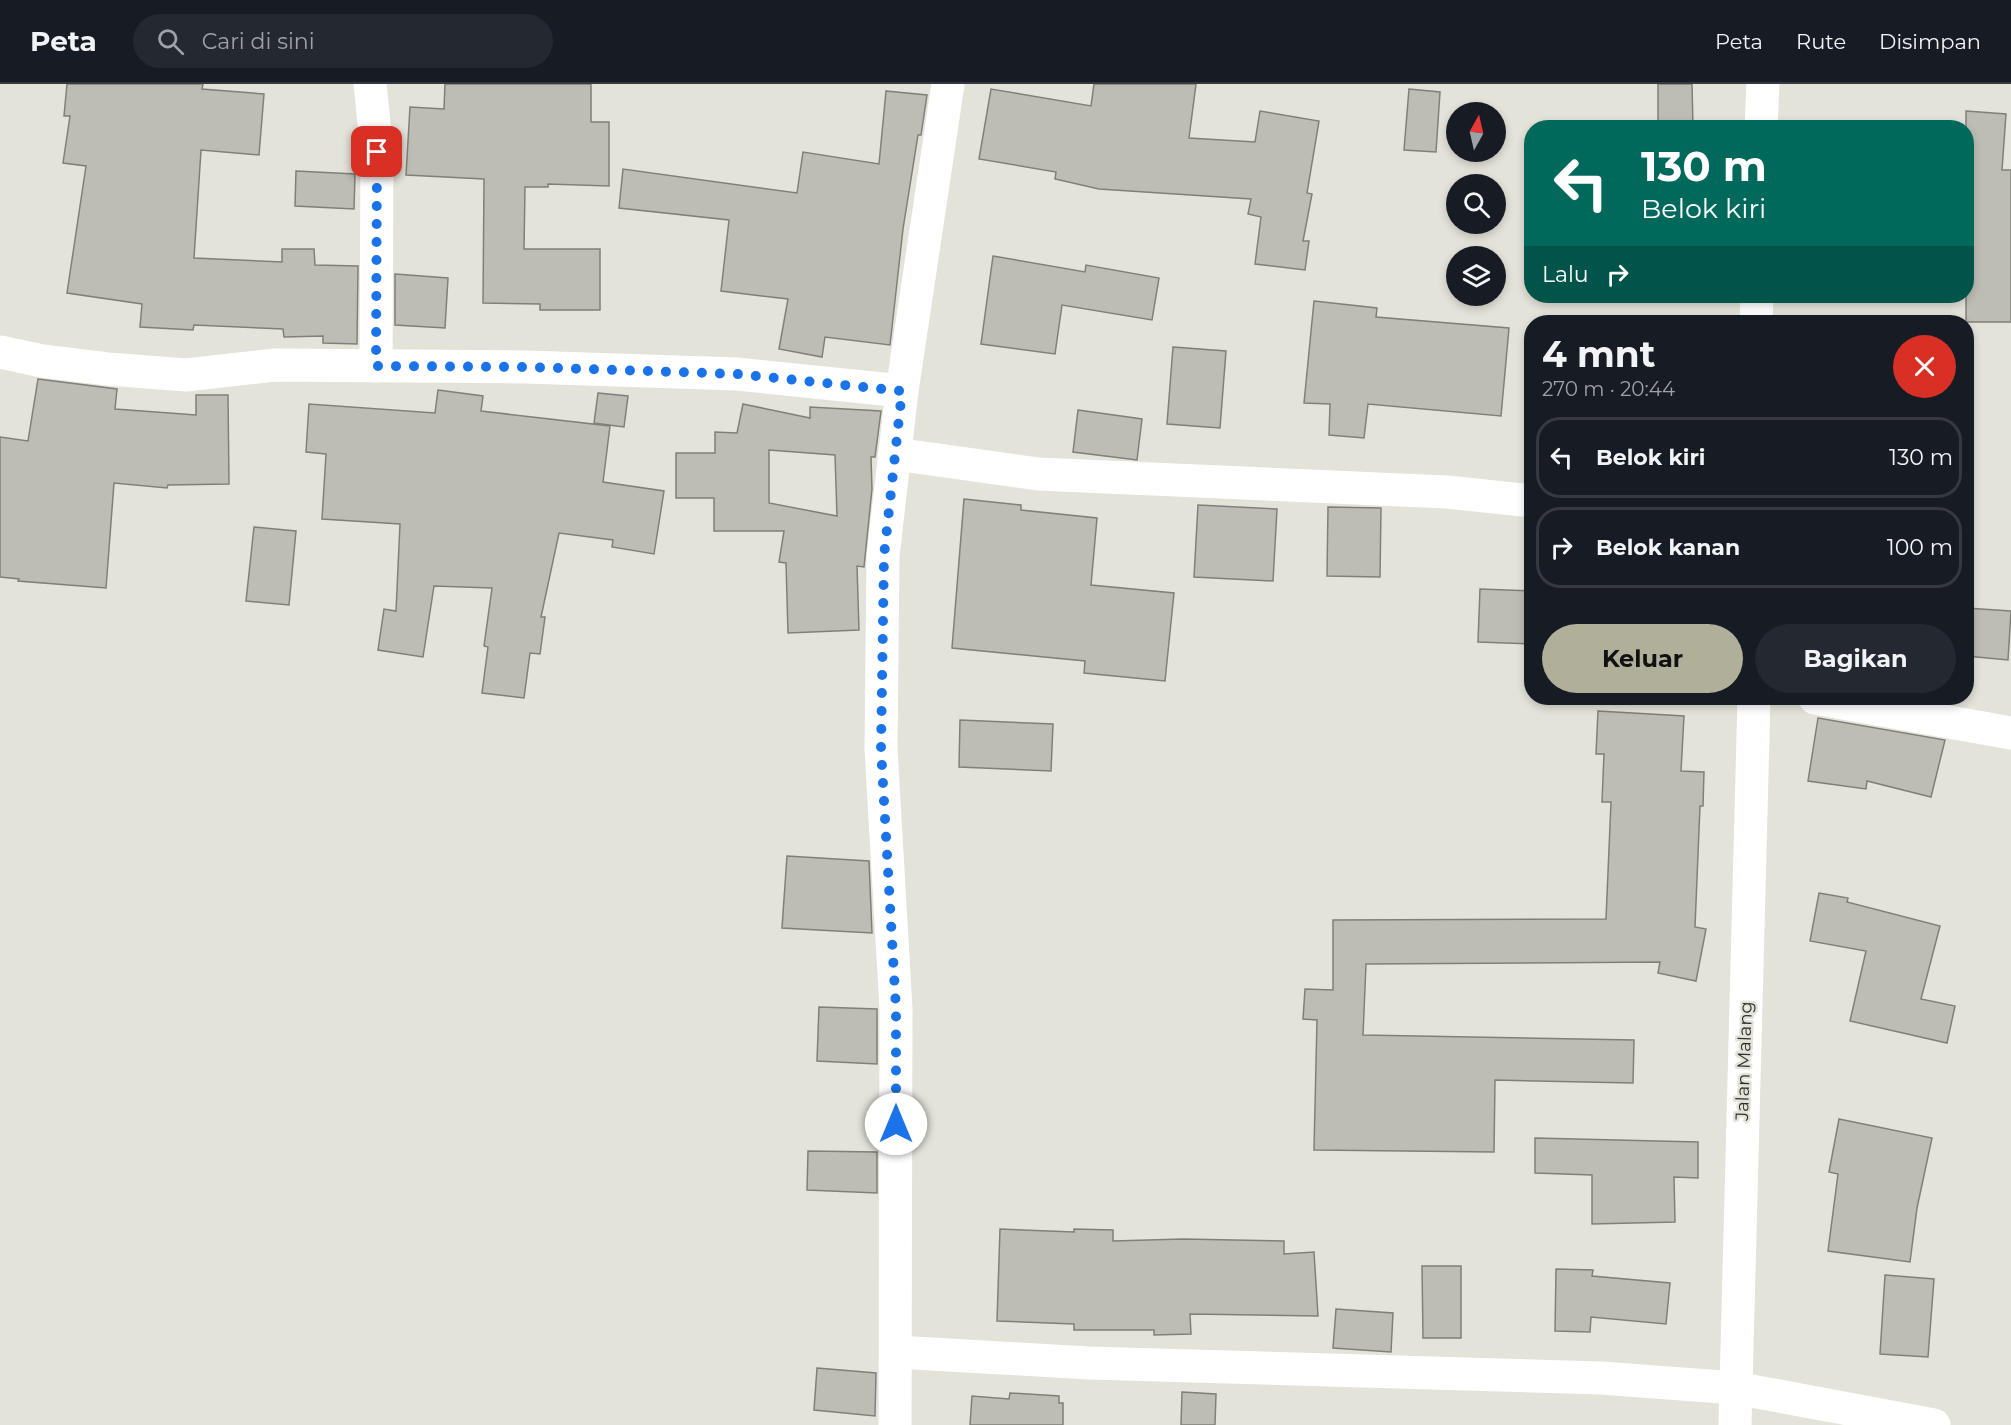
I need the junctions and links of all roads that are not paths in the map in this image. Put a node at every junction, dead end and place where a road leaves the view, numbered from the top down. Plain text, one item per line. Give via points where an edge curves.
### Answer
1 (370, 84) edge
2 (948, 84) edge
3 (1763, 84) edge
4 (1761, 120) edge
5 (0, 352) edge
6 (376, 366) junction
7 (902, 391) junction
8 (895, 454) junction
9 (1524, 500) edge
10 (1754, 705) edge
11 (1854, 705) edge
12 (2011, 733) edge
13 (897, 1352) junction
14 (1736, 1388) junction
15 (895, 1425) edge
16 (1735, 1425) edge
17 (1934, 1425) edge

1 - 6 street via 377,152
2 - 7 street
3 - 4 street
5 - 6 street via 42,361 186,375 275,365
6 - 7 street via 737,374
7 - 8 street
8 - 9 street via 1038,474 1447,492
8 - 13 street via 884,556 881,749 896,1009
10 - 14 street, Jalan Malang
11 - 12 street
13 - 14 street via 1089,1363 1601,1378
13 - 15 street
14 - 16 street, Jalan Malang
14 - 17 street

